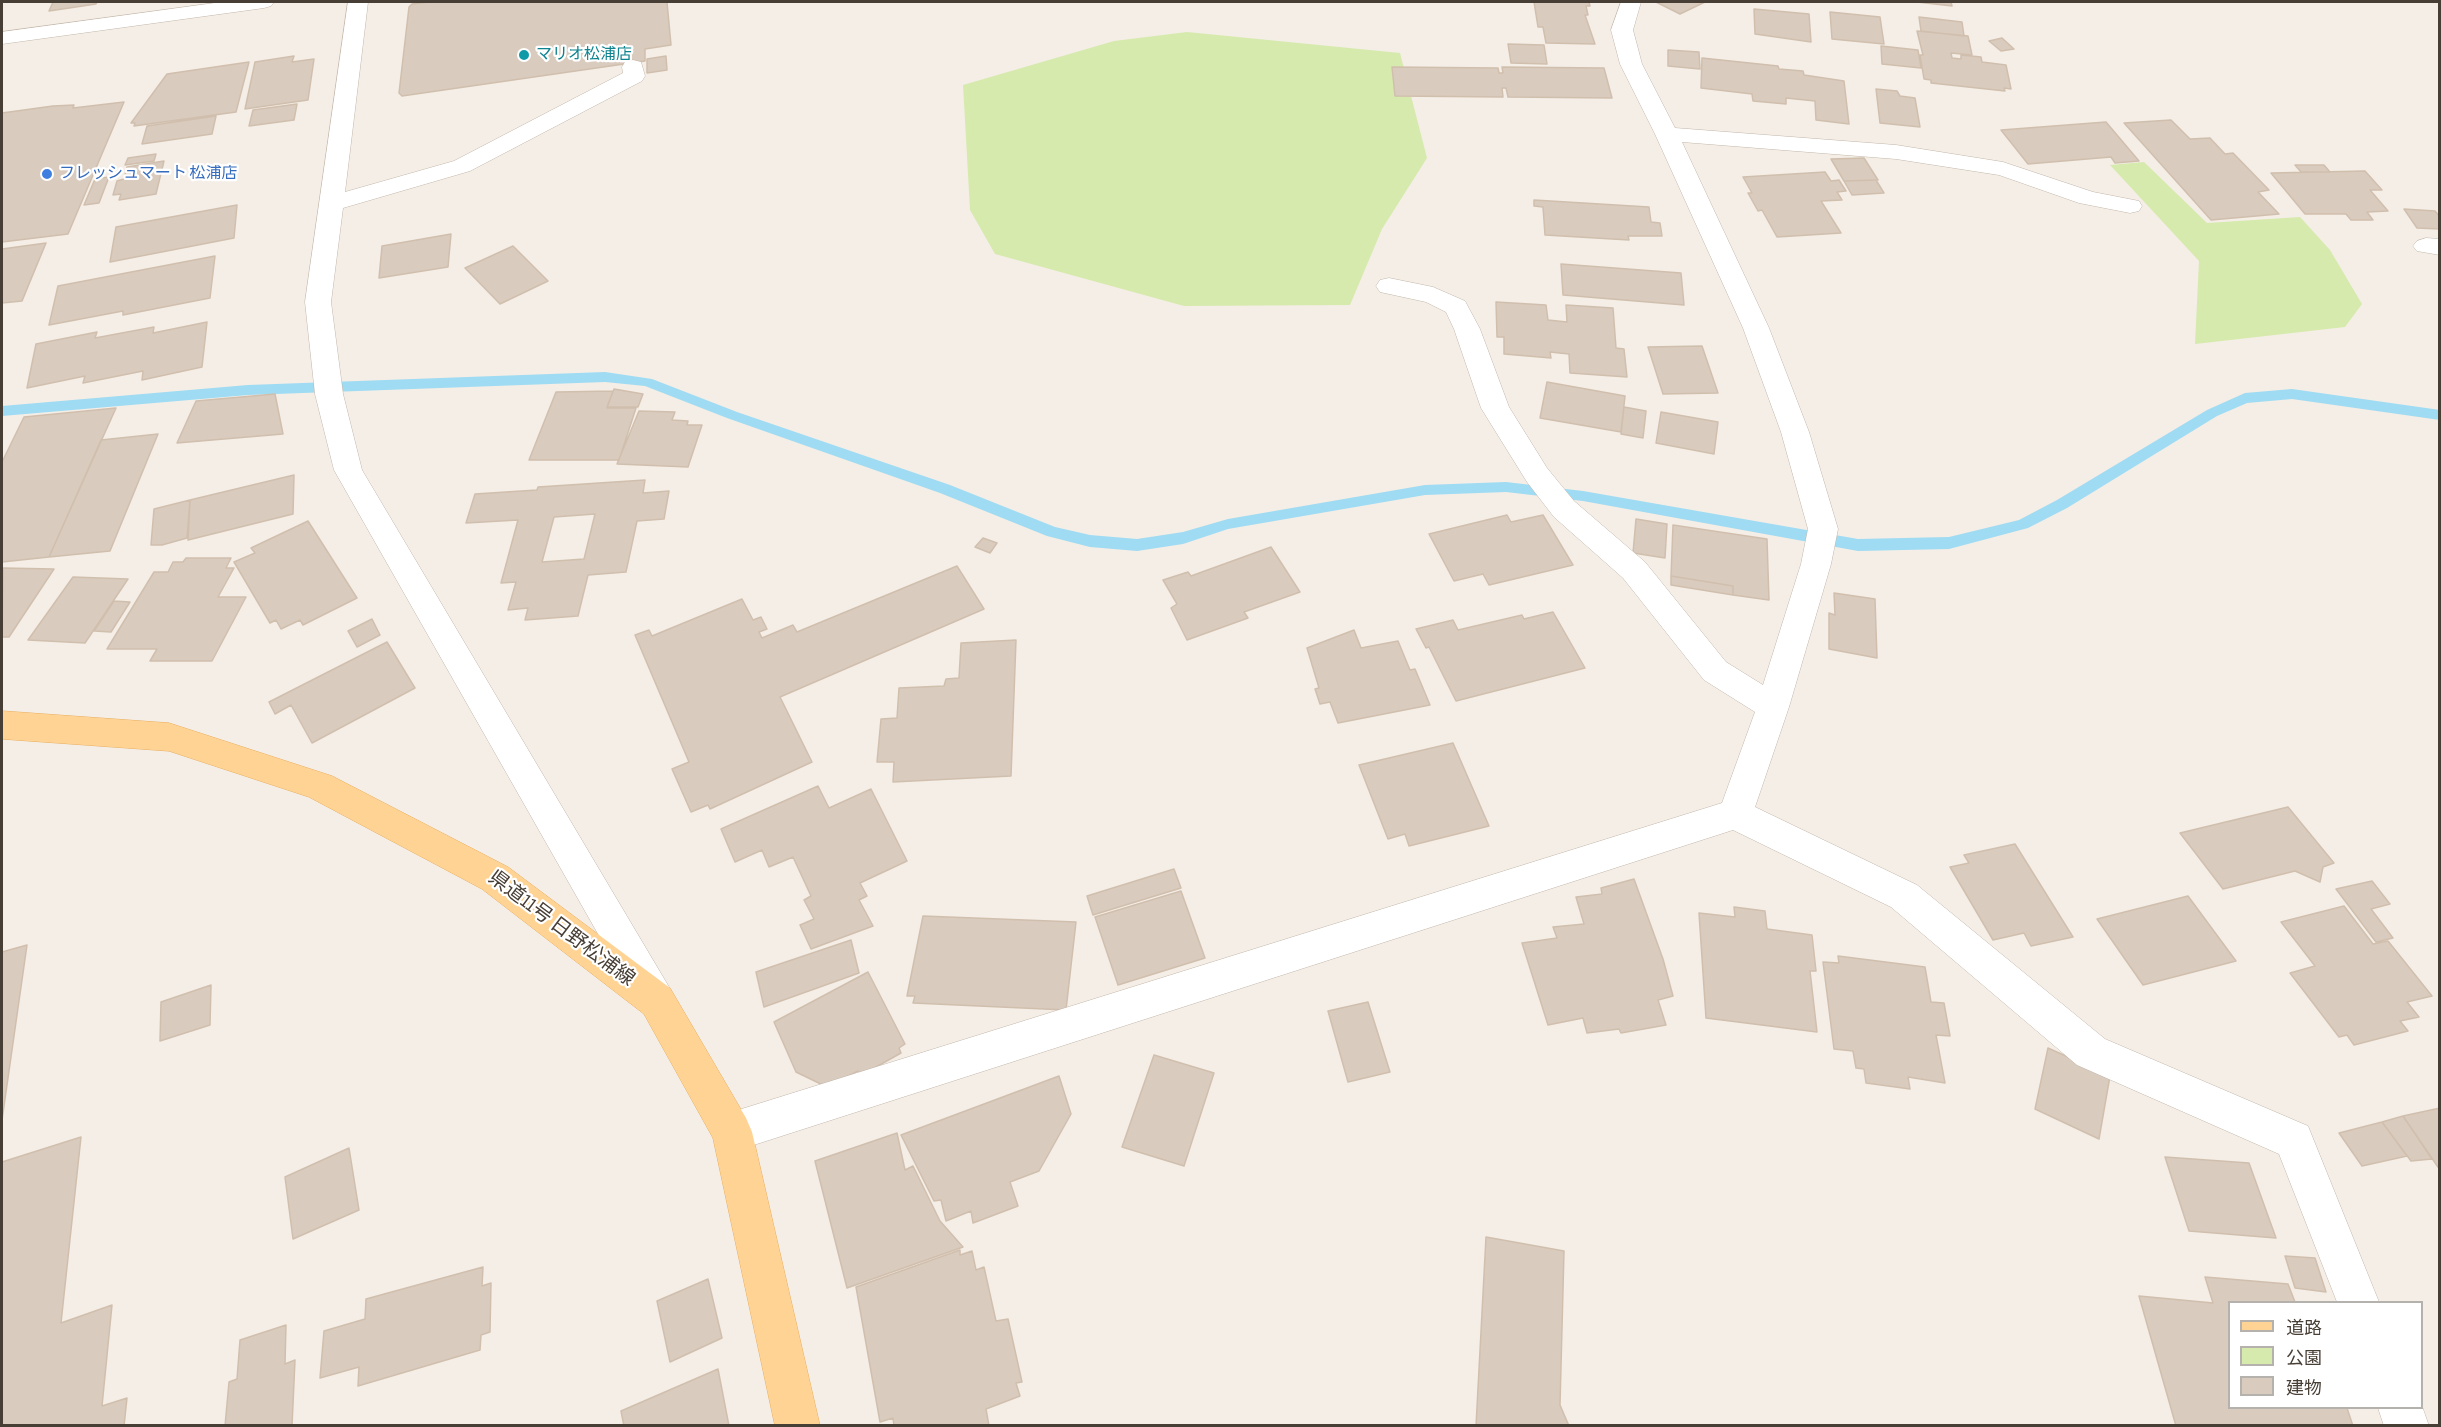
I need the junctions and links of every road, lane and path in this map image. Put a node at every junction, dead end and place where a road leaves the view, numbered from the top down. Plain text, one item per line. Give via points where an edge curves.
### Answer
1 (264, 2) edge
2 (358, 2) edge
3 (1631, 2) edge
4 (2, 38) edge
5 (633, 67) dead end
6 (1666, 134) junction
7 (331, 204) junction
8 (2130, 206) dead end
9 (1389, 286) dead end
10 (1773, 707) junction
11 (2, 725) edge
12 (1735, 814) junction
13 (657, 1001) junction
14 (732, 1132) junction
15 (2358, 1301) edge
16 (2401, 1409) edge
17 (798, 1425) edge
18 (2407, 1425) edge

1 - 4 street
2 - 7 street
3 - 6 street via 1622,30 1631,64
5 - 7 street via 634,76 462,166
6 - 8 street via 1907,153 2003,169 2088,198
6 - 10 street via 1756,328 1795,432 1823,529
7 - 13 street via 318,302 328,380 348,470
9 - 10 street via 1433,295 1456,308 1495,408 1537,475 1564,508 1634,570 1715,671
10 - 12 street
11 - 13 main road, 県道11号 日野松浦線 via 169,737 320,786 495,878
12 - 14 street
12 - 15 street via 1904,896 2091,1052 2294,1140
13 - 14 main road, 県道11号 日野松浦線
14 - 17 main road, 県道11号 日野松浦線
16 - 18 street

